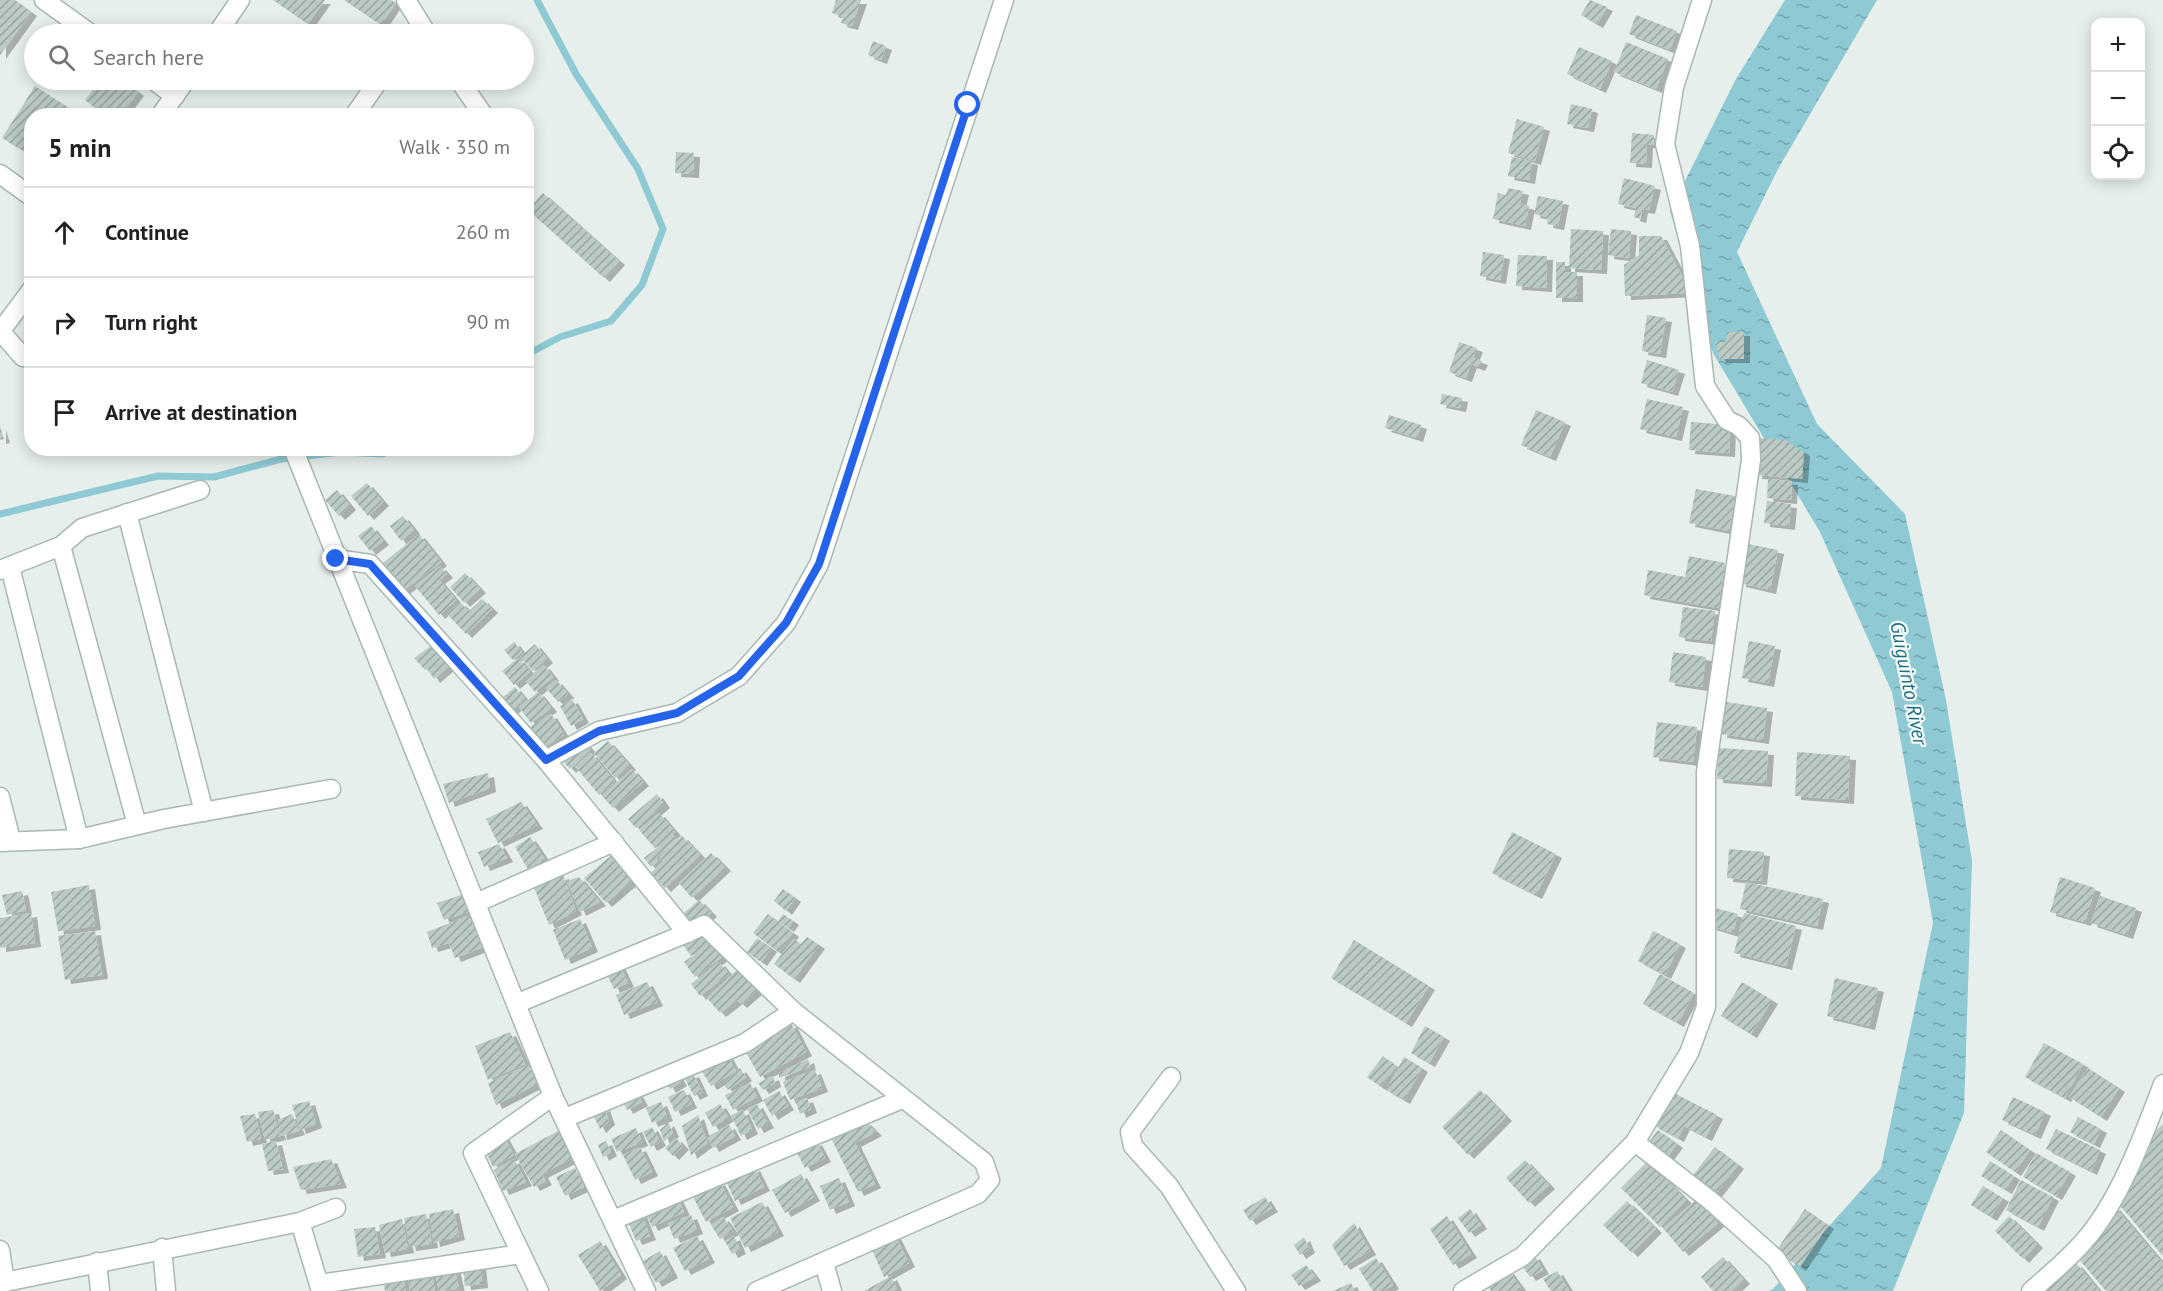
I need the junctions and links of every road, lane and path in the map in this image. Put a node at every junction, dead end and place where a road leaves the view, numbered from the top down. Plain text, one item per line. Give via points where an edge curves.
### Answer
1 (44, 0) edge
2 (240, 0) edge
3 (406, 0) edge
4 (1004, 0) edge
5 (1702, 0) edge
6 (77, 24) edge
7 (223, 24) edge
8 (416, 24) edge
9 (167, 90) edge
10 (179, 90) edge
11 (372, 90) edge
12 (466, 90) edge
13 (175, 96) junction
14 (166, 108) edge
15 (360, 108) edge
16 (478, 108) edge
17 (0, 174) edge
18 (24, 191) edge
19 (24, 300) edge
20 (0, 332) edge
21 (24, 357) edge
22 (296, 456) edge
23 (200, 490) dead end
24 (127, 513) junction
25 (61, 546) junction
26 (336, 559) junction
27 (5, 569) edge
28 (546, 760) junction
29 (332, 789) dead end
30 (0, 797) edge
31 (204, 812) junction
32 (137, 825) junction
33 (79, 839) junction
34 (5, 841) edge
35 (614, 842) junction
36 (476, 903) junction
37 (687, 933) junction
38 (518, 1003) junction
39 (792, 1011) junction
40 (1171, 1077) dead end
41 (2163, 1084) edge
42 (554, 1096) junction
43 (902, 1099) junction
44 (565, 1118) junction
45 (1635, 1142) junction
46 (336, 1208) dead end
47 (613, 1220) junction
48 (300, 1222) junction
49 (162, 1248) junction
50 (0, 1250) edge
51 (521, 1254) junction
52 (97, 1262) junction
53 (824, 1263) junction
54 (3, 1282) edge
55 (38, 1283) edge
56 (320, 1288) edge
57 (100, 1291) edge
58 (166, 1291) edge
59 (538, 1291) edge
60 (646, 1291) edge
61 (757, 1291) edge
62 (832, 1291) edge
63 (1236, 1291) edge
64 (1463, 1291) edge
65 (1797, 1291) edge
66 (2031, 1291) edge

1 - 6 street
2 - 7 street
3 - 8 street
4 - 28 street via 819,564 786,623 739,676 677,713 599,731
5 - 45 street via 1674,87 1665,144 1690,246 1706,386 1726,420 1750,438 1751,460 1706,772 1706,1007 1689,1053
9 - 13 street
10 - 13 street
11 - 15 street
12 - 16 street
13 - 14 street
17 - 18 street
19 - 20 street
20 - 21 street
22 - 26 street
23 - 24 street
24 - 25 street via 82,528
24 - 31 street
25 - 27 street
25 - 32 street
26 - 28 street via 370,564
26 - 36 street
27 - 33 street
28 - 35 street
29 - 31 street
30 - 34 street
31 - 32 street
32 - 33 street
33 - 34 street
35 - 36 street
35 - 37 street
36 - 38 street
37 - 38 street
37 - 39 street via 704,925
38 - 42 street
39 - 43 street
39 - 44 street via 745,1043
40 - 63 street via 1130,1132 1133,1146 1169,1186
41 - 66 street via 2140,1146 2103,1216 2084,1241
42 - 44 street
42 - 51 street via 473,1153
43 - 47 street
43 - 53 street via 984,1162 990,1180 978,1194
44 - 47 street
45 - 64 street via 1523,1256
45 - 65 street via 1711,1201 1776,1259
46 - 48 street
47 - 60 street
48 - 49 street
48 - 56 street
49 - 52 street
49 - 58 street
50 - 54 street
51 - 56 street
51 - 59 street
52 - 55 street
52 - 57 street
53 - 61 street
53 - 62 street
54 - 55 street

